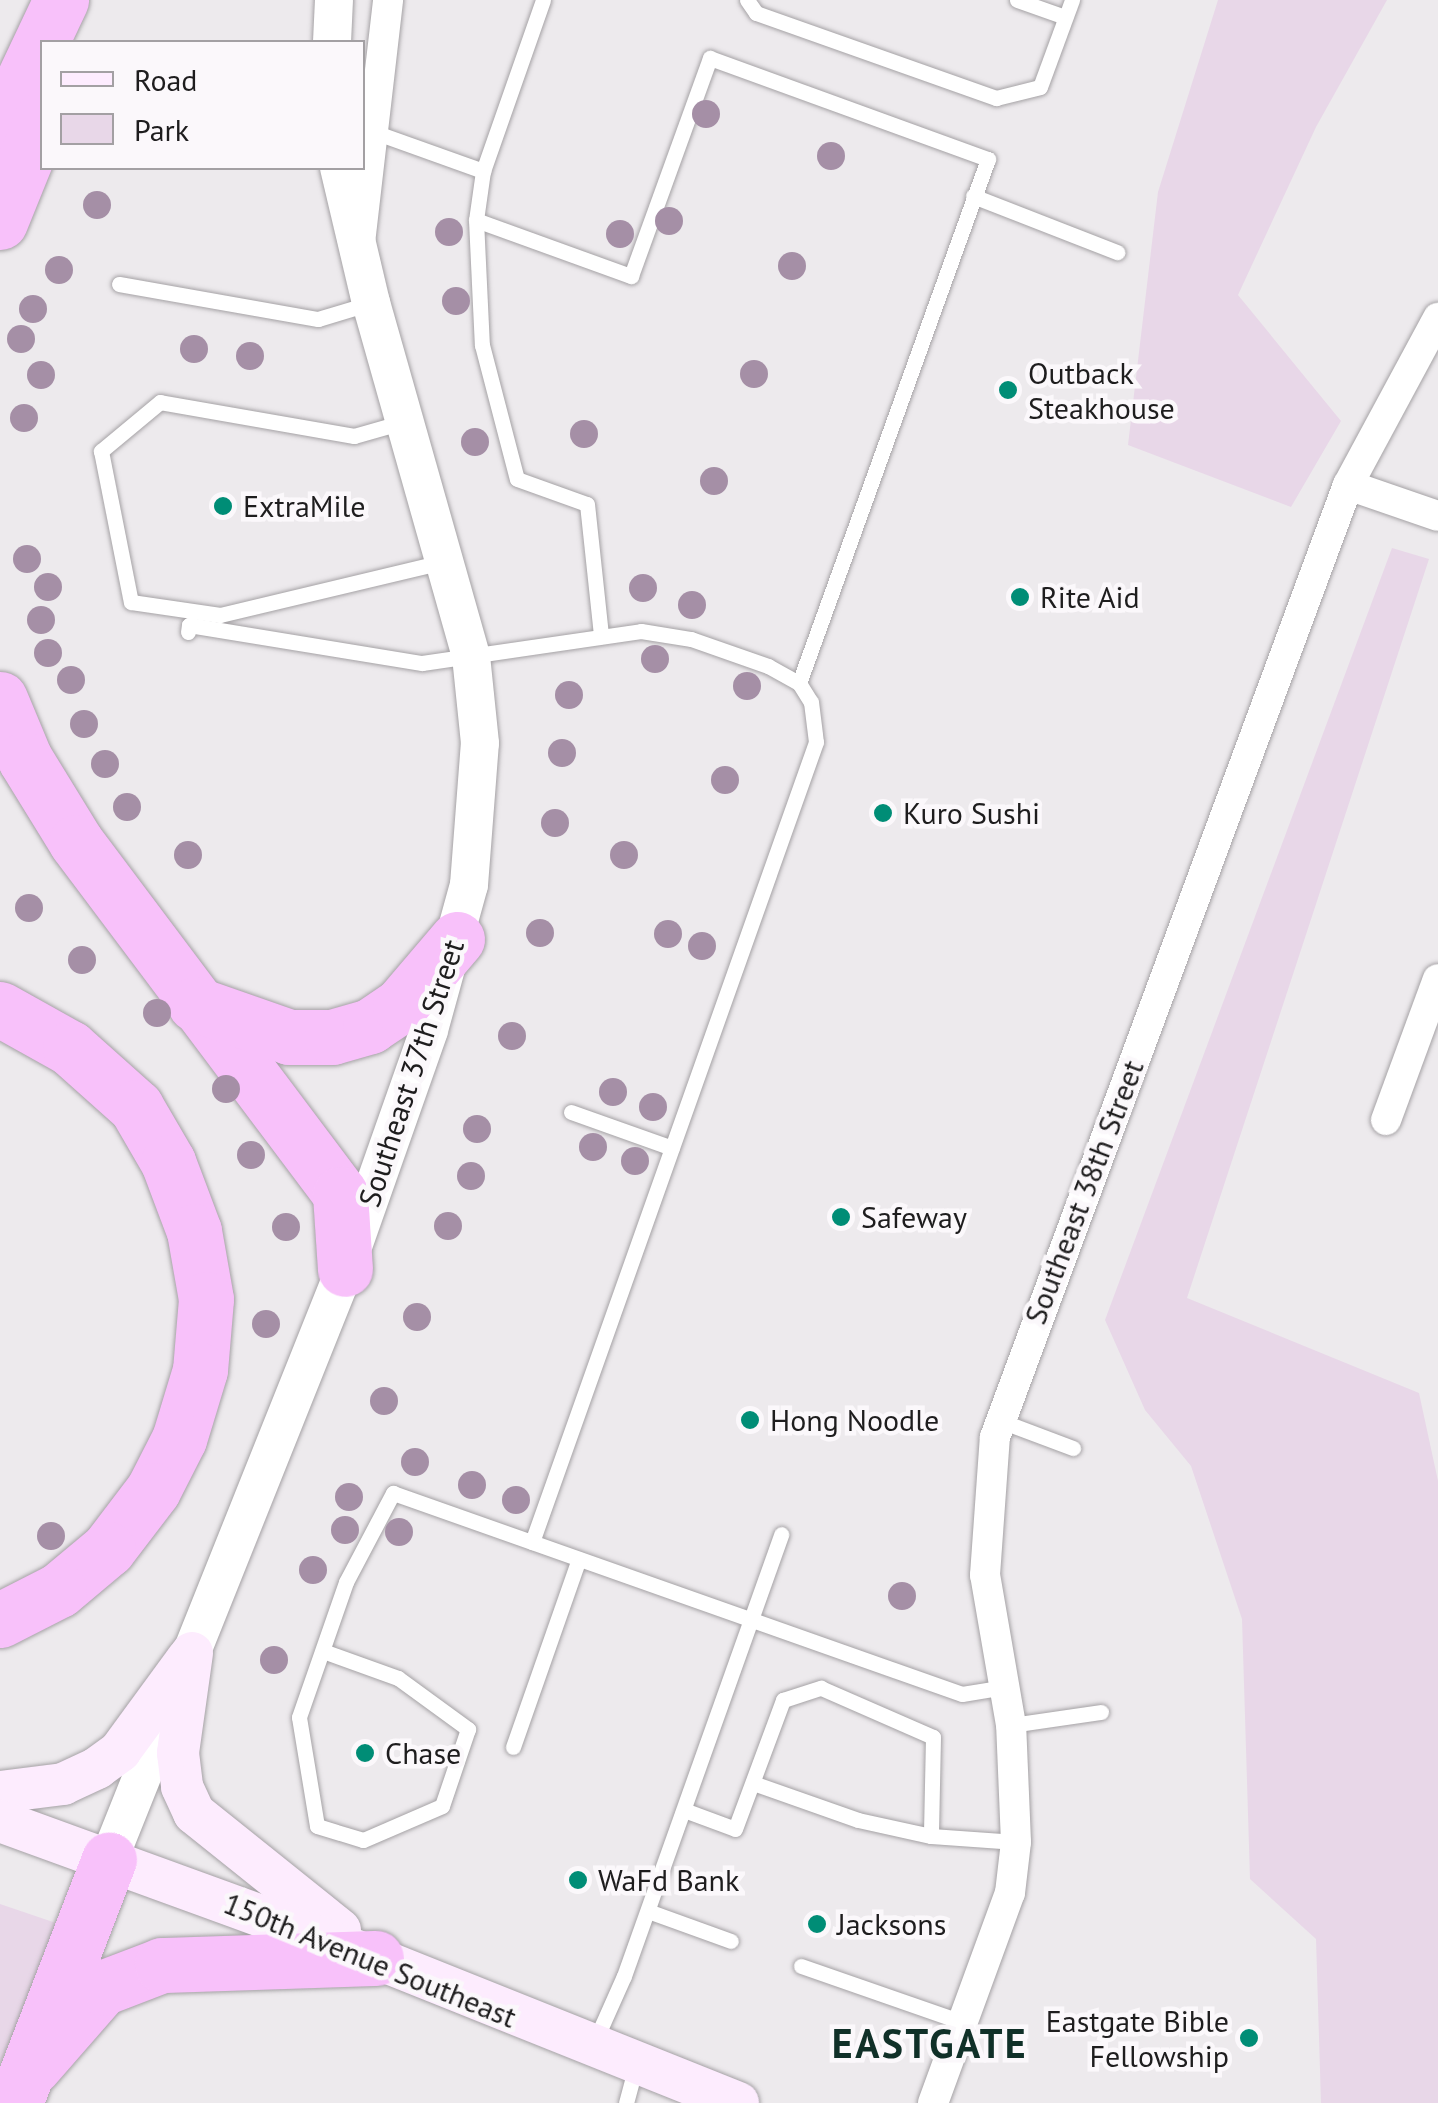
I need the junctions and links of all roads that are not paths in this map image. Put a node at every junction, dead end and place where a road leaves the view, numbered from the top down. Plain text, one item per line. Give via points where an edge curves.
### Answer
1 (61, 0) edge
2 (93, 0) edge
3 (334, 0) edge
4 (388, 0) edge
5 (543, 0) edge
6 (747, 0) edge
7 (1017, 0) edge
8 (1072, 0) edge
9 (1065, 17) junction
10 (42, 40) edge
11 (77, 40) edge
12 (332, 40) edge
13 (40, 45) edge
14 (40, 123) edge
15 (0, 130) edge
16 (377, 133) junction
17 (339, 170) edge
18 (482, 171) junction
19 (973, 196) junction
20 (476, 220) junction
21 (0, 222) edge
22 (1117, 252) dead end
23 (358, 256) junction
24 (119, 284) dead end
25 (370, 303) junction
26 (1438, 318) edge
27 (406, 421) junction
28 (1348, 485) junction
29 (1438, 516) edge
30 (446, 561) junction
31 (188, 632) dead end
32 (600, 636) junction
33 (471, 656) junction
34 (798, 683) junction
35 (0, 699) edge
36 (457, 939) junction
37 (1438, 979) edge
38 (195, 1004) junction
39 (0, 1009) edge
40 (570, 1112) dead end
41 (1386, 1120) dead end
42 (672, 1148) junction
43 (345, 1268) junction
44 (1001, 1420) junction
45 (1073, 1448) dead end
46 (781, 1534) dead end
47 (532, 1542) junction
48 (580, 1559) junction
49 (0, 1620) edge
50 (750, 1620) junction
51 (323, 1651) junction
52 (192, 1653) junction
53 (1005, 1687) junction
54 (1100, 1712) dead end
55 (1012, 1724) junction
56 (513, 1747) dead end
57 (753, 1783) junction
58 (0, 1792) edge
59 (684, 1810) junction
60 (0, 1821) edge
61 (931, 1836) junction
62 (1016, 1842) junction
63 (109, 1860) junction
64 (648, 1911) junction
65 (731, 1941) dead end
66 (376, 1958) junction
67 (801, 1966) dead end
68 (965, 2023) junction
69 (591, 2050) junction
70 (631, 2084) edge
71 (24, 2085) edge
72 (738, 2103) edge
73 (933, 2103) edge

1 - 10 highway
2 - 11 highway
3 - 12 street
4 - 16 street, Southeast 37th Street
5 - 18 lane
6 - 9 lane via 756,13 996,98 1040,87
7 - 9 lane
8 - 9 lane
13 - 15 highway
14 - 21 highway
16 - 18 lane
16 - 23 street, Southeast 37th Street
17 - 23 street, Southeast 37th Street
18 - 20 lane
19 - 20 lane via 988,159 710,58 631,276
19 - 22 lane
19 - 34 lane
20 - 32 lane via 482,345 517,479 587,504
23 - 25 street, Southeast 37th Street
24 - 25 lane via 318,319
25 - 27 street, Southeast 37th Street
26 - 28 street, Southeast 38th Street
27 - 30 street, Southeast 37th Street
27 - 30 lane via 354,436 160,402 101,451 131,602 220,615
28 - 29 street
28 - 44 street, Southeast 38th Street
30 - 33 street, Southeast 37th Street
31 - 33 lane via 189,625 422,662
32 - 33 lane
32 - 34 lane via 640,631 690,638
33 - 36 street, Southeast 37th Street via 480,744
34 - 42 lane via 811,702 816,742
35 - 38 highway via 25,759 76,842
36 - 38 highway via 400,1006 370,1026 332,1036 290,1037
36 - 43 street, Southeast 37th Street
37 - 41 street
38 - 43 highway via 340,1194
39 - 49 highway via 70,1048 136,1107 168,1162 194,1230 206,1299 200,1370 180,1439 153,1490 108,1549 59,1590
40 - 42 lane
42 - 47 lane
43 - 52 street, Southeast 37th Street
44 - 45 lane
44 - 53 street, Southeast 38th Street via 986,1502 984,1575
46 - 50 lane
47 - 48 lane
47 - 51 lane via 393,1493 346,1582
48 - 50 lane
48 - 56 lane
50 - 53 lane via 962,1694
50 - 59 lane
51 - 51 lane via 299,1718 317,1826 363,1840 442,1806 468,1728 398,1678
52 - 58 main road via 120,1751 97,1768 62,1784
52 - 63 street, Southeast 37th Street
52 - 66 main road via 178,1753 182,1788 194,1814
53 - 55 street, Southeast 38th Street
54 - 55 lane
55 - 62 street, Southeast 38th Street
57 - 59 lane via 735,1829
57 - 61 lane via 858,1820
57 - 61 lane via 784,1700 821,1688 933,1737
59 - 64 lane
60 - 63 main road, 150th Avenue Southeast
61 - 62 lane
62 - 68 street, Southeast 38th Street via 1010,1893
63 - 66 main road, 150th Avenue Southeast
63 - 71 highway
64 - 65 lane
64 - 69 lane
66 - 69 main road, 150th Avenue Southeast
66 - 71 highway via 162,1965 102,1988
67 - 68 lane
68 - 73 street, Southeast 38th Street
69 - 70 main road, 150th Avenue Southeast
70 - 72 main road, 150th Avenue Southeast

